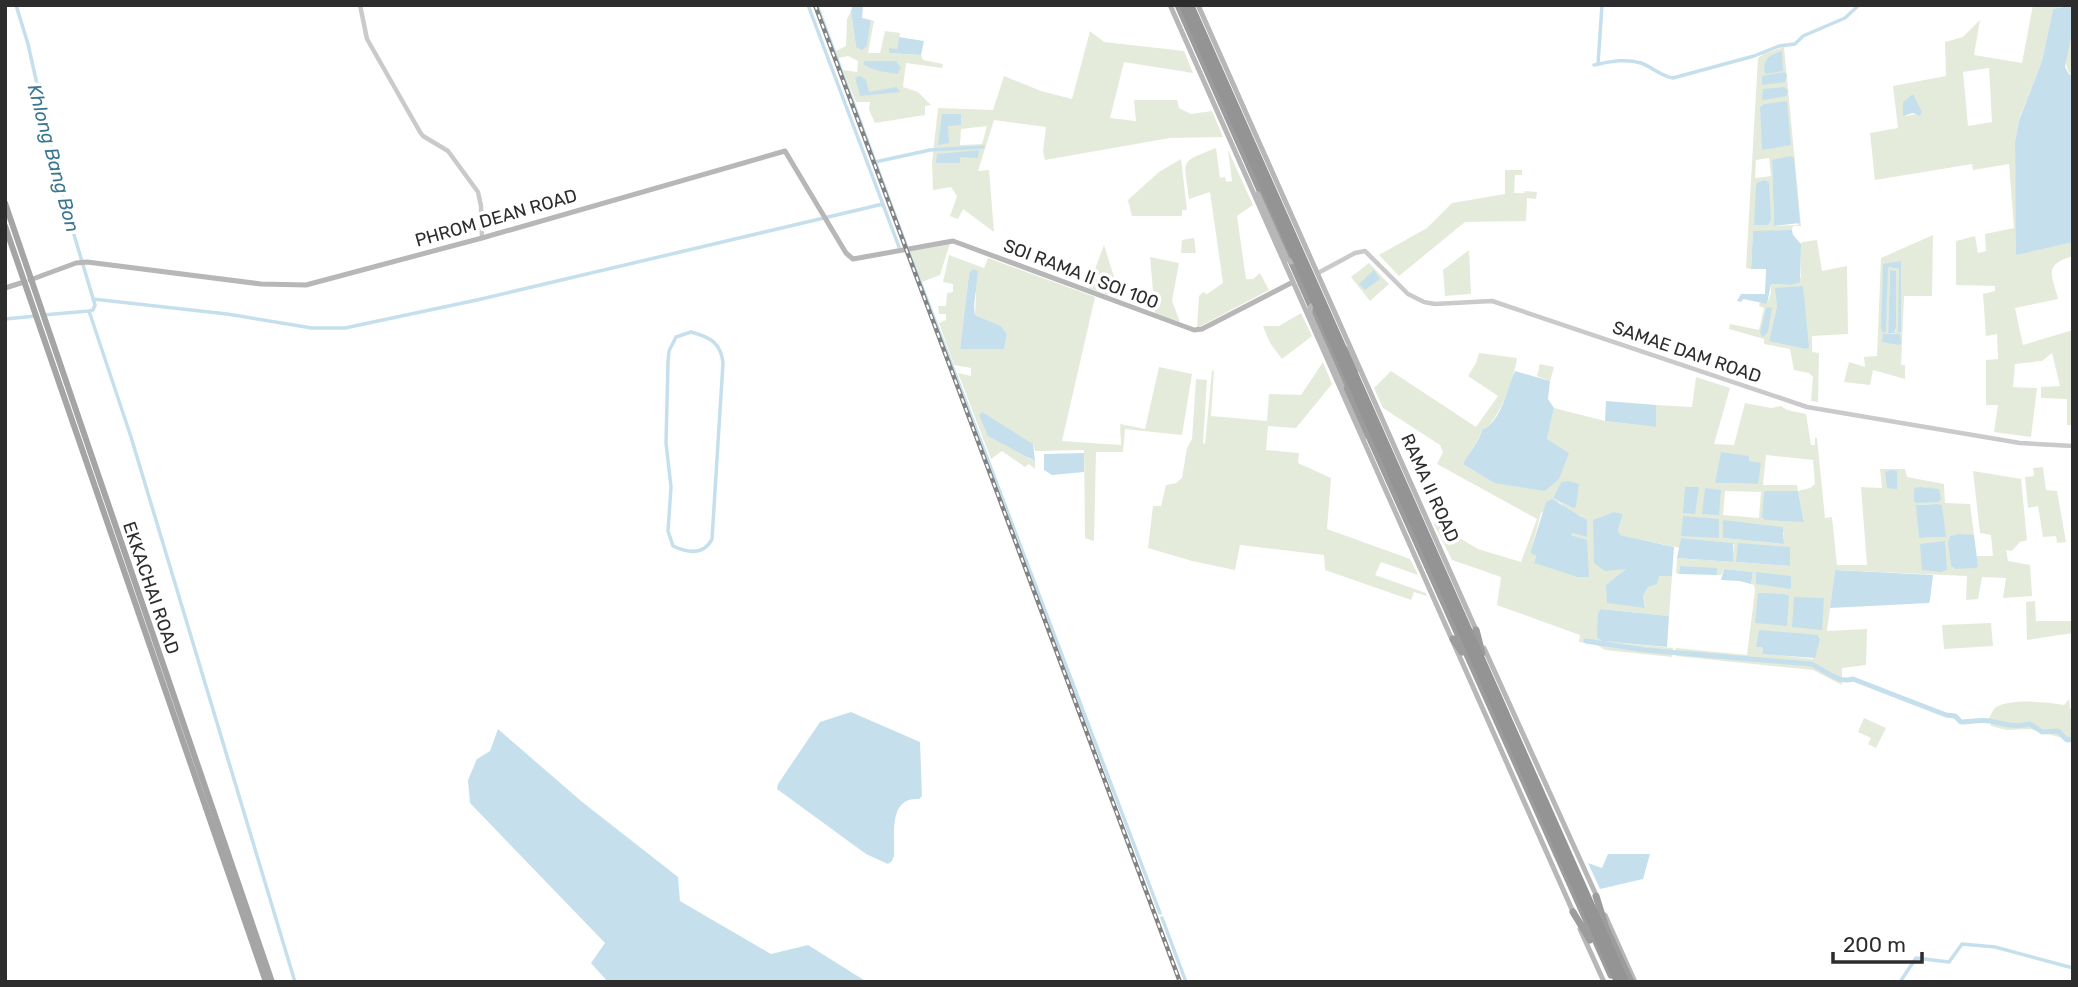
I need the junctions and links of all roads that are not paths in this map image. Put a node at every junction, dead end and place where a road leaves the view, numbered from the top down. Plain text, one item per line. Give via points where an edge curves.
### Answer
1 (360, 5) edge
2 (1170, 5) edge
3 (1181, 5) edge
4 (1190, 5) edge
5 (1198, 5) edge
6 (1247, 116) junction
7 (1223, 124) junction
8 (5, 205) edge
9 (5, 226) edge
10 (482, 238) junction
11 (850, 257) joint
12 (1318, 273) junction
13 (27, 281) junction
14 (1293, 282) junction
15 (5, 288) edge
16 (2073, 446) edge
17 (1396, 450) junction
18 (1376, 472) junction
19 (1476, 630) junction
20 (1452, 639) junction
21 (1486, 669) junction
22 (1475, 673) junction
23 (206, 798) junction
24 (1596, 896) junction
25 (1590, 905) junction
26 (1577, 910) junction
27 (1606, 928) junction
28 (266, 982) edge
29 (272, 982) edge
30 (1611, 982) edge
31 (1629, 982) edge

1 - 10 street via 367,39 423,136 448,151 478,192
2 - 7 main road, RAMA II ROAD
3 - 22 highway, RAMA II ROAD
3 - 30 highway, bridge
4 - 21 highway, RAMA II ROAD
4 - 31 highway, bridge
5 - 6 main road, RAMA II ROAD
6 - 7 main road, bridge via 1302,250 1298,261 1287,259
6 - 12 main road, RAMA II ROAD
7 - 14 main road, RAMA II ROAD
8 - 13 main road, EKKACHAI ROAD
9 - 13 main road, EKKACHAI ROAD
10 - 11 main road, PHROM DEAN ROAD via 785,151
10 - 13 main road, PHROM DEAN ROAD via 306,285 257,284 88,262
11 - 14 main road, SOI RAMA II SOI 100 via 953,241 1194,330
12 - 16 street, SAMAE DAM ROAD via 1363,251 1419,300 1435,304 1492,301 1801,406 2020,443
12 - 17 main road, RAMA II ROAD
13 - 15 main road
13 - 23 main road, EKKACHAI ROAD
14 - 18 main road, RAMA II ROAD
17 - 18 main road, bridge via 1327,305 1314,303 1310,314
17 - 19 main road, RAMA II ROAD
18 - 20 main road, RAMA II ROAD
19 - 21 highway
19 - 24 main road, RAMA II ROAD
20 - 22 highway
20 - 26 main road, RAMA II ROAD
21 - 25 highway, RAMA II ROAD
22 - 26 highway, RAMA II ROAD
23 - 28 main road, EKKACHAI ROAD
23 - 29 main road, EKKACHAI ROAD
24 - 27 highway
24 - 31 main road, RAMA II ROAD
25 - 27 highway
25 - 31 highway, RAMA II ROAD
26 - 30 highway, RAMA II ROAD
26 - 30 highway
27 - 31 highway

